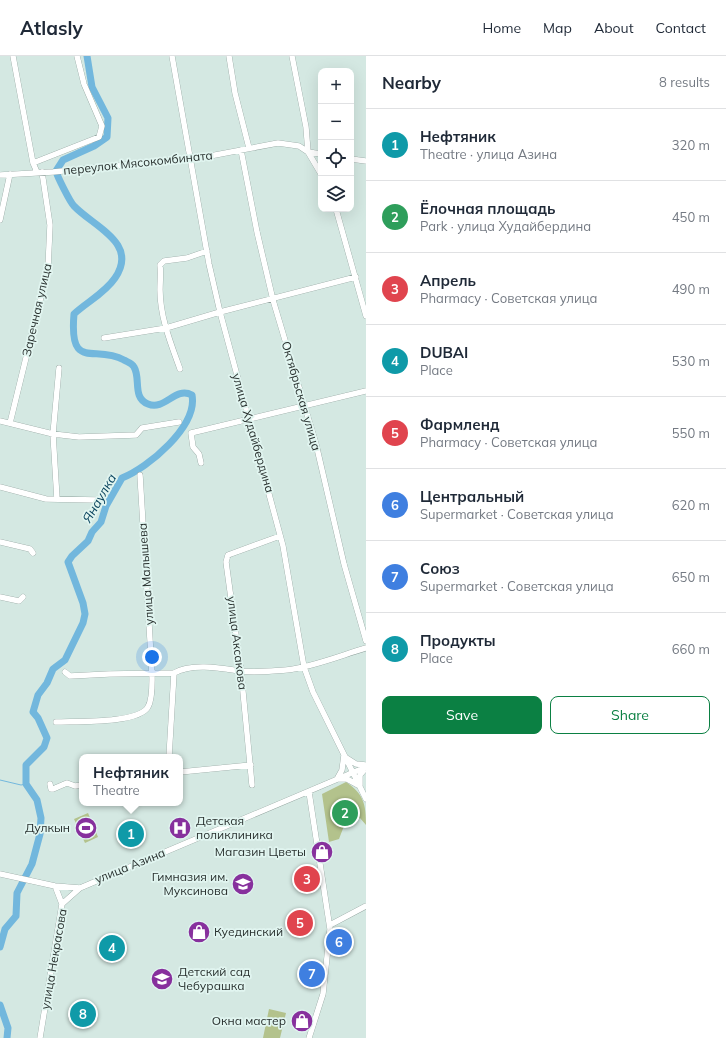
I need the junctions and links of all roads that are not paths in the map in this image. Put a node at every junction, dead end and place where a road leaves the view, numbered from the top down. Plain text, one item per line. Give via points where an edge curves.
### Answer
1 (13, 56) edge
2 (77, 56) edge
3 (172, 56) edge
4 (229, 56) edge
5 (292, 56) edge
6 (249, 148) junction
7 (241, 150) junction
8 (308, 152) junction
9 (318, 154) edge
10 (190, 158) junction
11 (354, 159) edge
12 (366, 161) edge
13 (33, 164) junction
14 (318, 169) edge
15 (40, 172) junction
16 (0, 174) edge
17 (10, 174) junction
18 (337, 212) edge
19 (0, 220) edge
20 (207, 251) junction
21 (356, 278) junction
22 (273, 300) junction
23 (220, 312) junction
24 (366, 316) edge
25 (166, 328) junction
26 (104, 338) dead end
27 (60, 368) dead end
28 (180, 369) dead end
29 (366, 391) edge
30 (305, 406) junction
31 (248, 418) junction
32 (0, 421) edge
33 (179, 422) dead end
34 (10, 423) junction
35 (53, 434) junction
36 (201, 463) dead end
37 (140, 475) dead end
38 (0, 487) edge
39 (57, 499) junction
40 (97, 500) dead end
41 (280, 536) junction
42 (0, 542) edge
43 (33, 553) dead end
44 (0, 597) edge
45 (23, 597) dead end
46 (363, 626) edge
47 (366, 641) edge
48 (366, 648) edge
49 (304, 667) junction
50 (241, 671) junction
51 (64, 672) dead end
52 (152, 673) junction
53 (174, 674) junction
54 (56, 722) dead end
55 (169, 754) edge
56 (344, 755) junction
57 (250, 765) junction
58 (366, 767) edge
59 (183, 772) edge
60 (352, 772) junction
61 (337, 779) junction
62 (50, 784) dead end
63 (79, 785) edge
64 (252, 786) dead end
65 (360, 788) junction
66 (310, 792) junction
67 (366, 799) edge
68 (0, 874) edge
69 (55, 886) junction
70 (80, 888) junction
71 (62, 904) junction
72 (366, 906) edge
73 (330, 925) junction
74 (40, 1038) edge
75 (309, 1038) edge

1 - 13 street
2 - 13 street via 84,84 102,126 99,137
3 - 10 street, улица Худайбердина
4 - 6 street
5 - 8 street via 306,127
6 - 7 street, переулок Мясокомбината
6 - 8 street, переулок Мясокомбината via 278,143 299,146
7 - 10 street, переулок Мясокомбината
7 - 22 street, Октябрьская улица
8 - 9 street, переулок Мясокомбината
8 - 14 street
10 - 15 street, переулок Мясокомбината
10 - 20 street, улица Худайбердина
11 - 12 street
13 - 15 street
15 - 17 street, переулок Мясокомбината
15 - 34 street, Заречная улица via 50,225 48,268
16 - 17 street, переулок Мясокомбината
17 - 19 street
18 - 21 street
20 - 23 street, улица Худайбердина
20 - 25 street via 187,258 164,261 160,265 160,289
21 - 22 street
21 - 24 street
22 - 23 street
22 - 30 street, Октябрьская улица
23 - 25 street
23 - 31 street, улица Худайбердина
25 - 26 street
25 - 28 street
27 - 35 street
29 - 30 street
30 - 31 street
30 - 46 street, Октябрьская улица
31 - 36 street via 191,433 193,447 199,454
31 - 41 street, улица Худайбердина
32 - 34 street
33 - 35 street via 142,428 136,435 79,437
34 - 35 street
35 - 39 street
37 - 52 street, улица Малышева
38 - 39 street via 46,499
39 - 40 street
41 - 49 street, улица Худайбердина
41 - 50 street, улица Аксакова via 228,555 226,562
42 - 43 street via 30,549
44 - 45 street via 19,601
46 - 47 street, Октябрьская улица
48 - 49 street
49 - 50 street
49 - 56 street, улица Худайбердина via 313,692
50 - 53 street via 191,668 182,669
50 - 57 street, улица Аксакова
51 - 52 street via 70,676
52 - 53 street
52 - 54 street, улица Малышева via 151,698 144,712 123,718
53 - 55 street
56 - 58 street via 352,762
56 - 60 street, улица Худайбердина
56 - 61 street via 342,770
57 - 59 street
57 - 64 street, улица Аксакова
58 - 60 street, улица Азина
58 - 65 street via 360,775
60 - 61 street, улица Азина
60 - 65 street, улица Худайбердина
61 - 65 street via 352,781
61 - 66 street, улица Азина
62 - 63 street via 51,789 68,783
65 - 67 street, улица Худайбердина
66 - 70 street, улица Азина
66 - 73 street
68 - 69 street, улица Азина
69 - 70 street, улица Азина
69 - 71 street
70 - 71 street, улица Некрасова
71 - 74 street, улица Некрасова
72 - 73 street
73 - 75 street via 323,994

